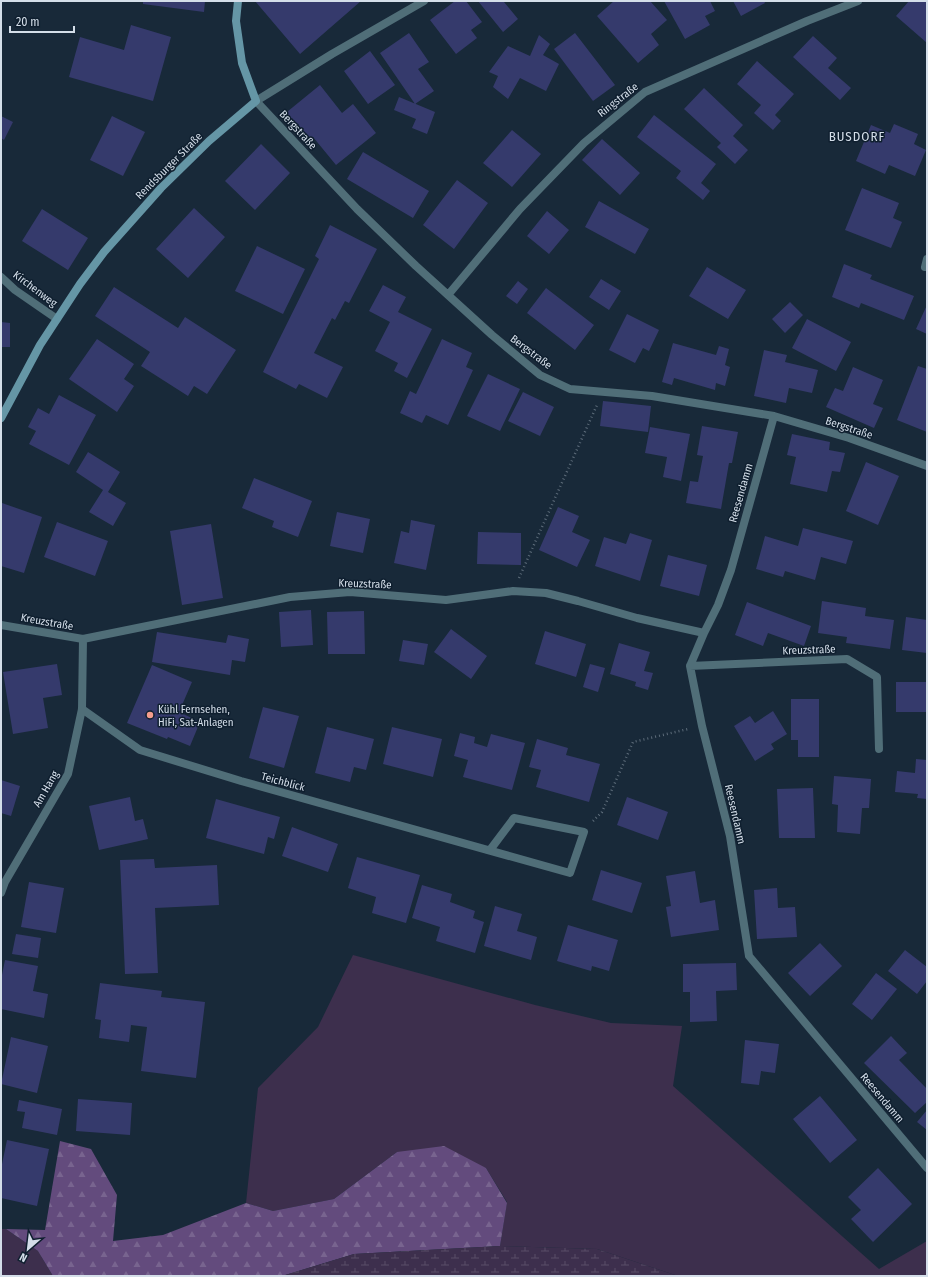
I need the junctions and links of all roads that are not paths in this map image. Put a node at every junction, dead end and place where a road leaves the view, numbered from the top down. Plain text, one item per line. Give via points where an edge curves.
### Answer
1 (238, 1) edge
2 (424, 1) edge
3 (858, 1) edge
4 (256, 101) junction
5 (1, 277) edge
6 (448, 295) junction
7 (57, 319) junction
8 (774, 416) junction
9 (1, 418) edge
10 (927, 466) edge
11 (1, 625) edge
12 (704, 633) junction
13 (83, 639) junction
14 (690, 666) junction
15 (82, 709) junction
16 (879, 749) dead end
17 (490, 850) junction
18 (1, 893) edge
19 (927, 1168) edge

1 - 4 street via 236,21 242,63
2 - 4 street, Rendsburger Straße
3 - 6 street, Ringstraße via 645,92 584,142 520,208
4 - 6 street, Bergstraße via 358,209
4 - 7 street, Rendsburger Straße via 209,141 138,213 104,252
5 - 7 street, Kirchenweg via 14,290
6 - 8 street, Bergstraße via 540,375 570,389 652,396
7 - 9 street, Rendsburger Straße
8 - 10 street, Bergstraße via 849,438
8 - 12 street, Reesendamm via 731,570
11 - 13 street, Kreuzstraße
12 - 13 street, Kreuzstraße via 546,594 513,591 446,600 350,592 290,598
12 - 14 street, Reesendamm
13 - 15 street, Am Hang
14 - 16 street, Kreuzstraße via 847,659 876,677
14 - 19 street, Reesendamm via 702,726 730,836 749,956
15 - 17 street, Teichblick via 140,750 241,782
15 - 18 street, Am Hang via 68,774
17 - 17 street, Teichblick via 570,873 584,832 514,818

